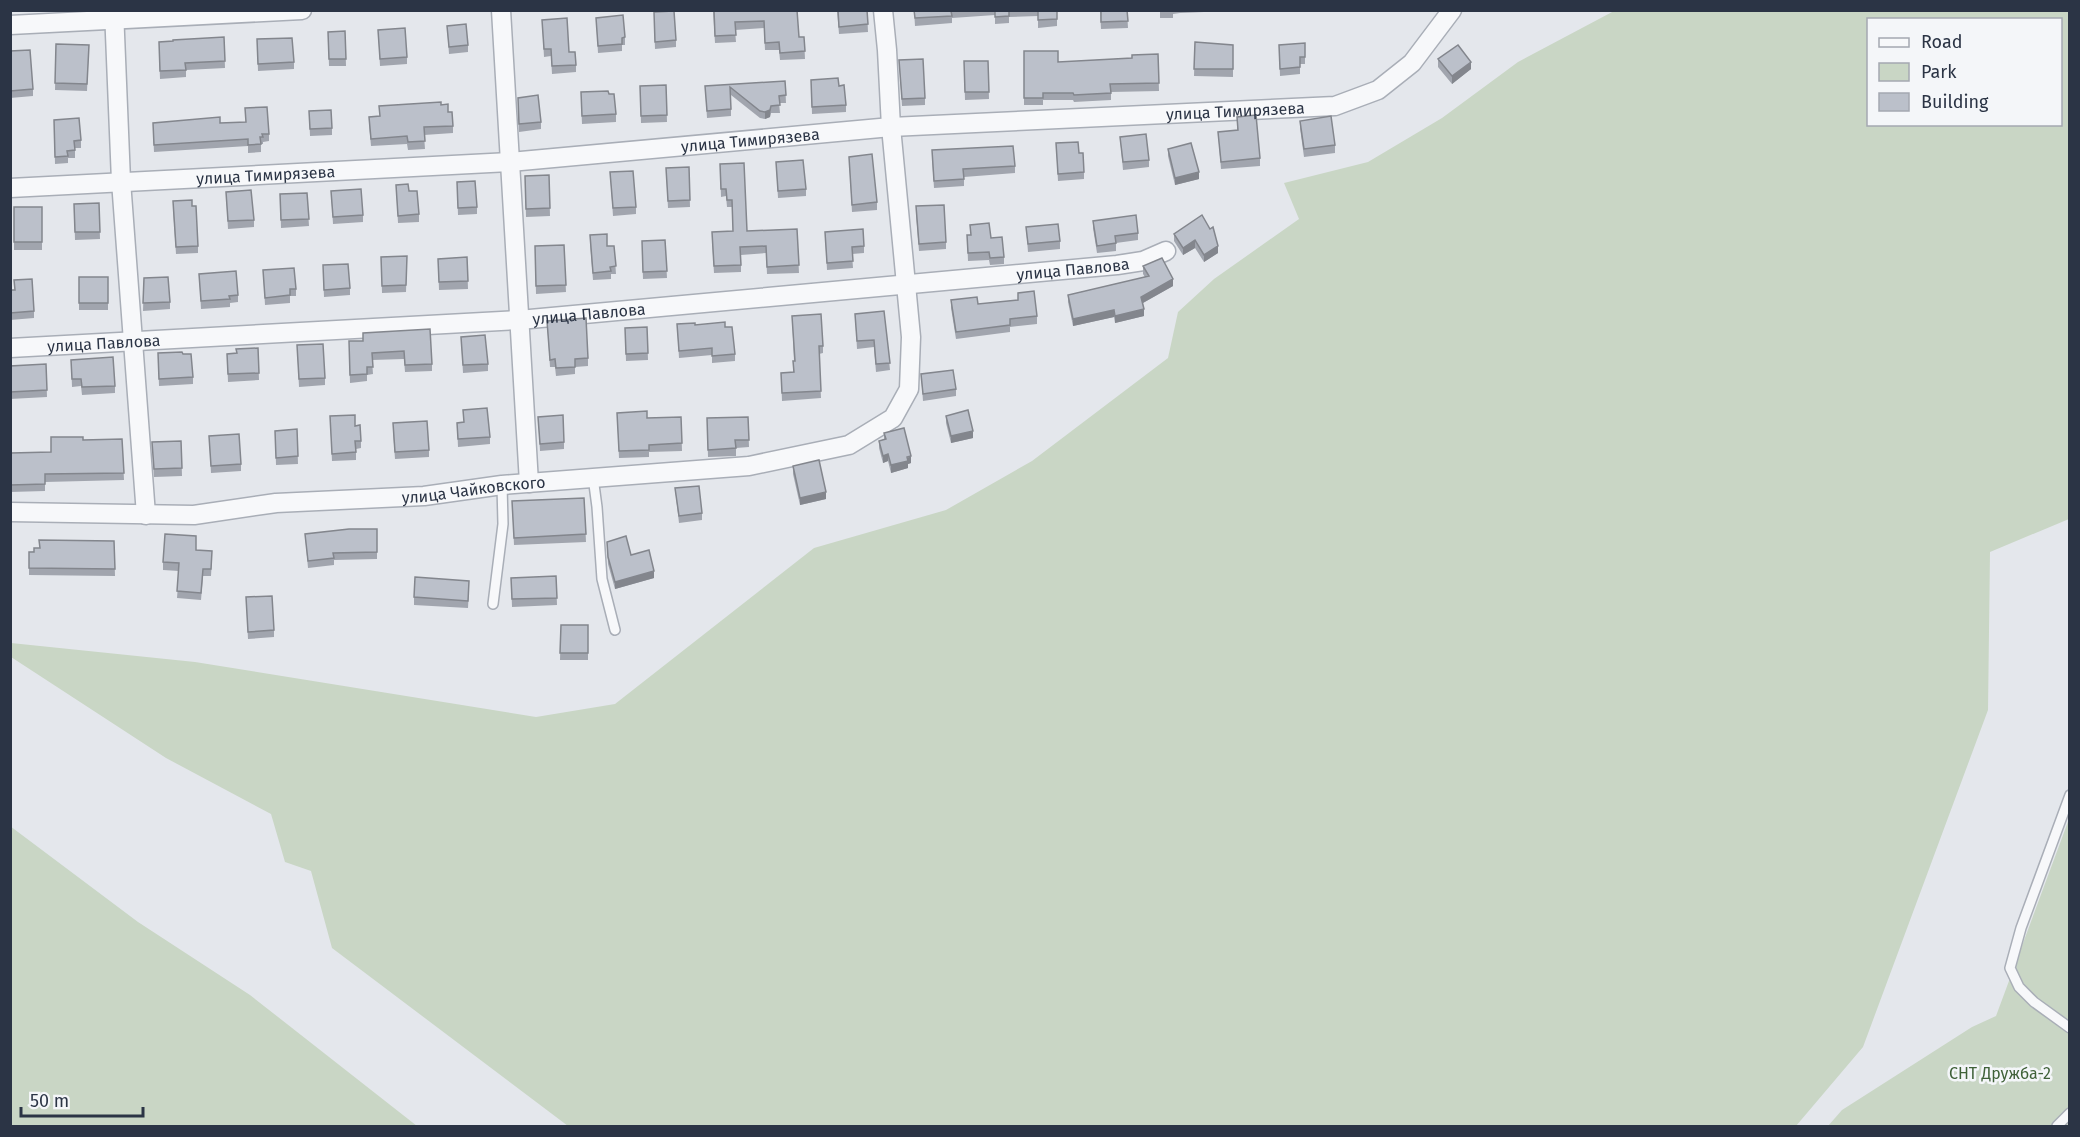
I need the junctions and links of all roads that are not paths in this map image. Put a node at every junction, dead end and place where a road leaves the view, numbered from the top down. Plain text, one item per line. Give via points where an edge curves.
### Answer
1 (302, 10) edge
2 (501, 10) edge
3 (883, 10) edge
4 (1452, 10) edge
5 (114, 15) edge
6 (10, 25) edge
7 (891, 127) junction
8 (510, 162) junction
9 (121, 181) junction
10 (10, 188) edge
11 (1166, 251) dead end
12 (905, 284) junction
13 (519, 320) junction
14 (132, 340) junction
15 (10, 348) edge
16 (593, 477) junction
17 (529, 483) junction
18 (502, 485) junction
19 (10, 512) edge
20 (146, 515) junction
21 (493, 604) dead end
22 (615, 630) dead end
23 (2070, 795) edge
24 (2070, 1028) edge
25 (2070, 1113) edge
26 (2057, 1126) edge

1 - 5 street
2 - 8 street
3 - 7 street
4 - 7 street, улица Тимирязева via 1412,63 1378,90 1335,106
5 - 6 street
5 - 9 street
7 - 8 street, улица Тимирязева
7 - 12 street
8 - 9 street, улица Тимирязева
8 - 13 street
9 - 10 street, улица Тимирязева
9 - 14 street
11 - 12 street, улица Павлова via 1143,261 1117,265
12 - 13 street, улица Павлова
12 - 16 street, улица Чайковского via 911,337 909,389 893,418 849,446 748,466
13 - 14 street, улица Павлова
13 - 17 street
14 - 15 street, улица Павлова
14 - 20 street
16 - 17 street, улица Чайковского
16 - 22 lane via 602,579
17 - 18 street, улица Чайковского
18 - 20 street, улица Чайковского via 424,496 276,503 194,515
18 - 21 lane via 503,524
19 - 20 street, улица Чайковского
23 - 24 lane via 2010,968 2019,987 2034,1002
25 - 26 lane

